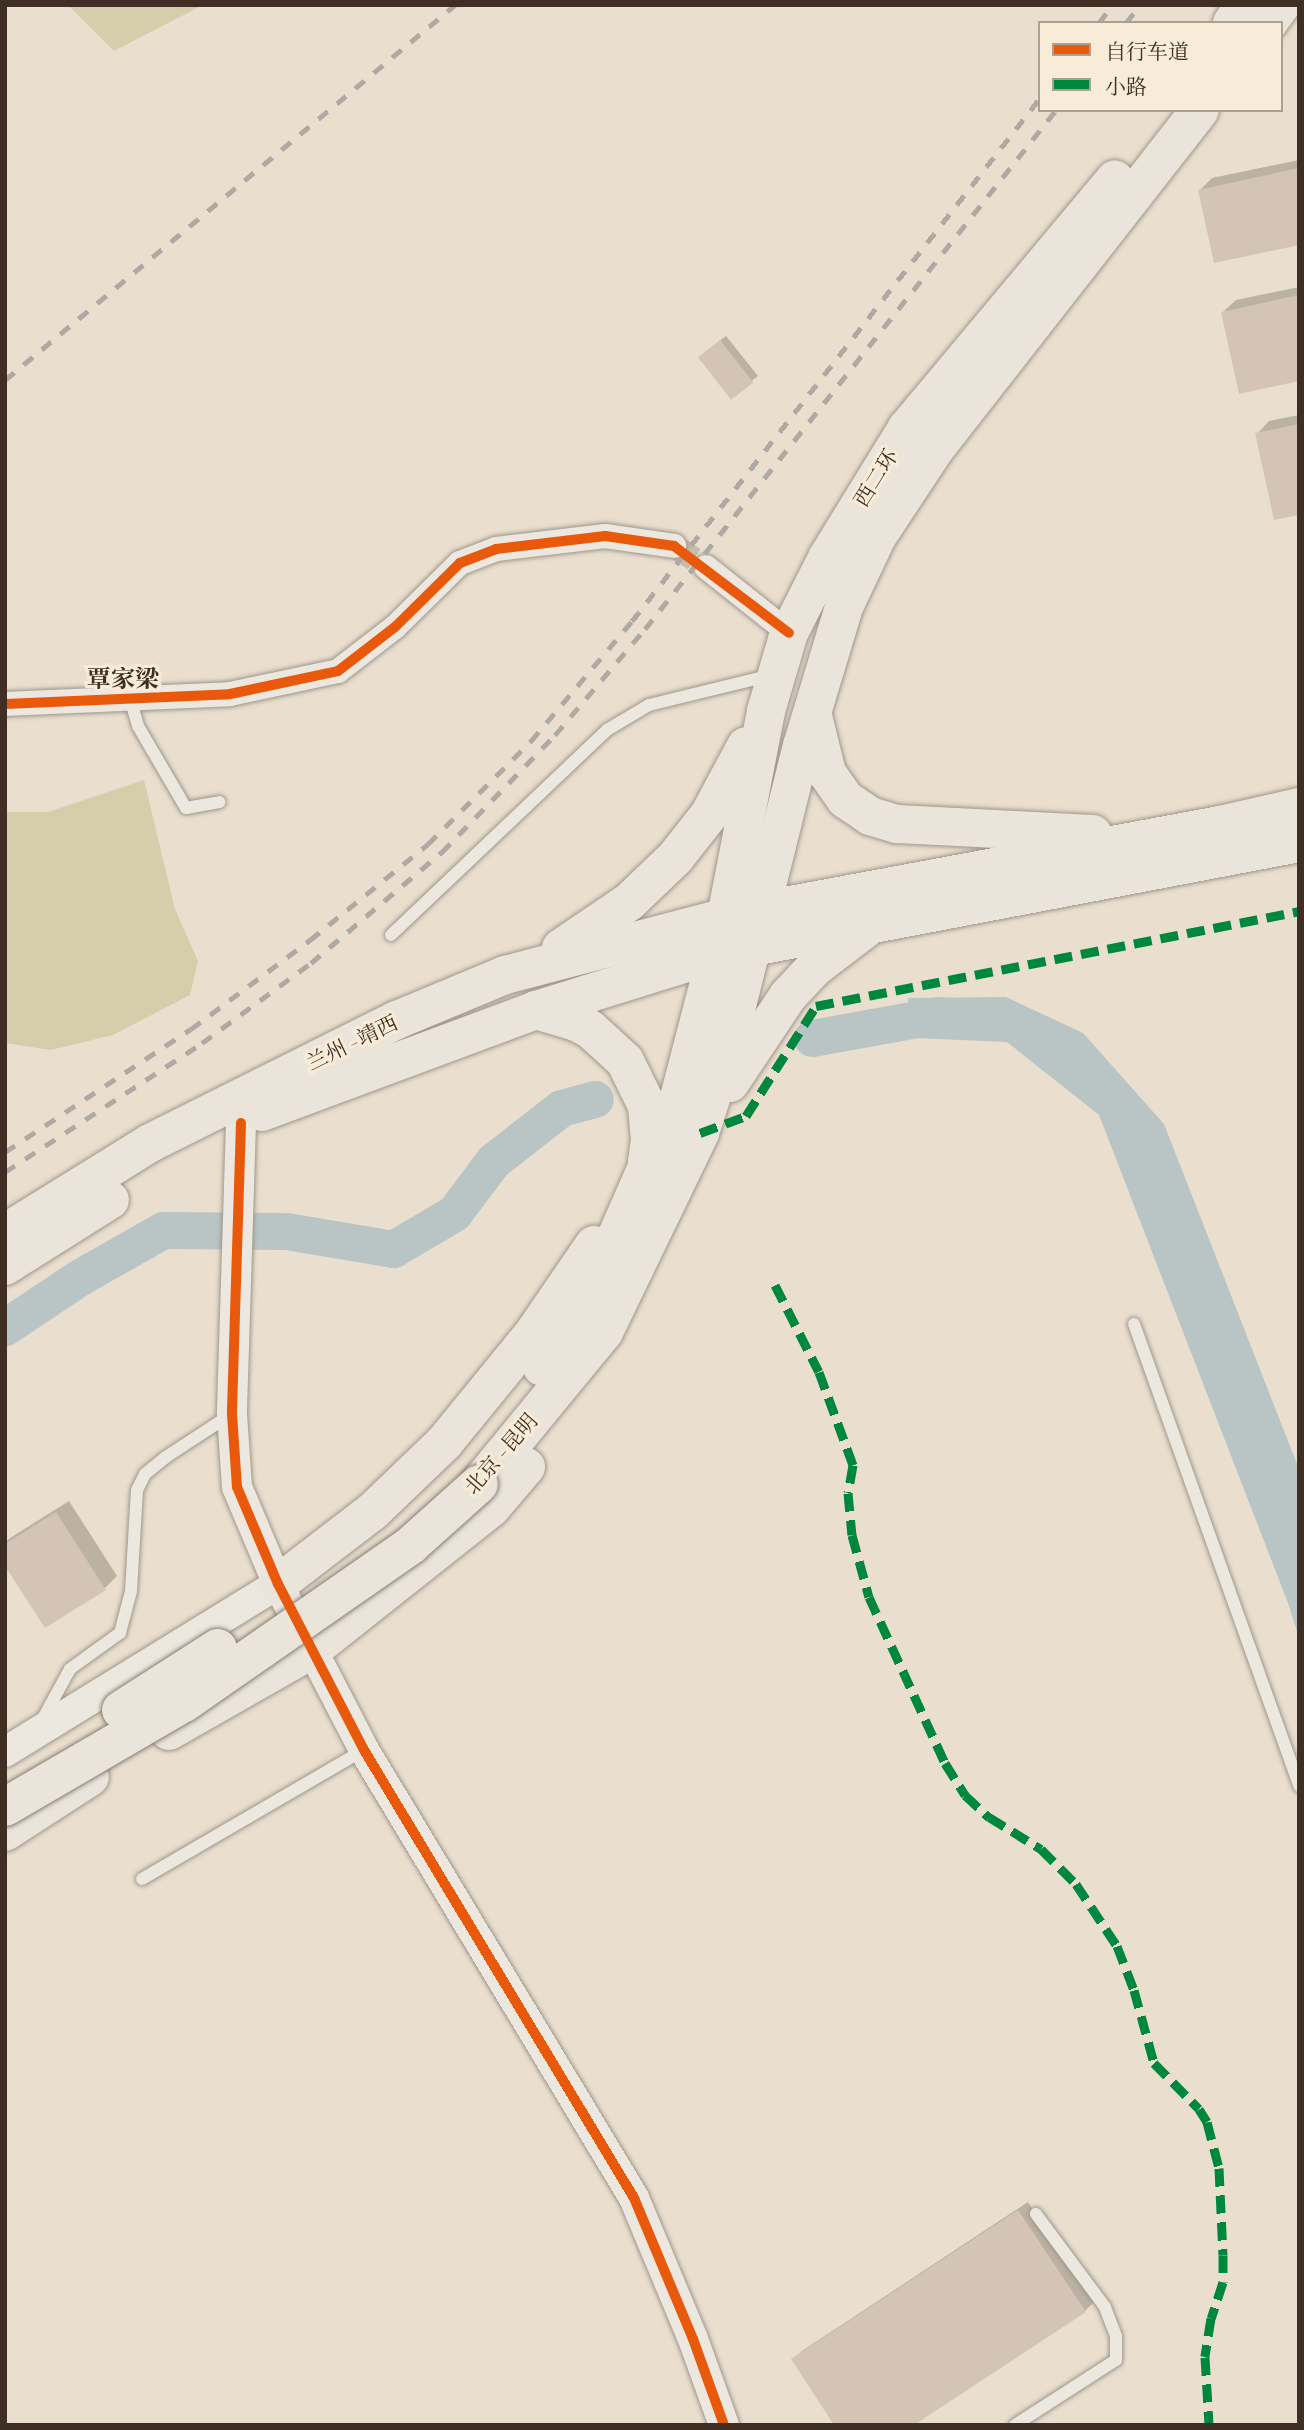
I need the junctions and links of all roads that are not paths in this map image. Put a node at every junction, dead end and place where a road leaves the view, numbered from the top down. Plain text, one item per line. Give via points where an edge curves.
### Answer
1 (1245, 5) edge
2 (1281, 5) edge
3 (1233, 21) edge
4 (1269, 21) edge
5 (1166, 112) edge
6 (1198, 112) edge
7 (674, 546) tunnel mouth
8 (706, 567) tunnel mouth
9 (789, 633) junction
10 (775, 674) junction
11 (130, 698) junction
12 (5, 704) edge
13 (766, 711) junction
14 (812, 713) junction
15 (219, 802) dead end
16 (1299, 807) edge
17 (1155, 837) junction
18 (1299, 843) edge
19 (743, 914) junction
20 (872, 924) junction
21 (390, 935) dead end
22 (734, 951) junction
23 (505, 975) junction
24 (536, 1010) junction
25 (242, 1123) junction
26 (700, 1133) junction
27 (644, 1174) junction
28 (669, 1202) junction
29 (5, 1234) edge
30 (5, 1266) edge
31 (1135, 1324) dead end
32 (232, 1414) junction
33 (471, 1475) junction
34 (278, 1584) junction
35 (313, 1649) junction
36 (18, 1741) edge
37 (364, 1750) junction
38 (5, 1781) edge
39 (1299, 1786) edge
40 (5, 1807) edge
41 (5, 1832) edge
42 (142, 1879) dead end
43 (1036, 2214) dead end
44 (724, 2425) edge
45 (1015, 2425) edge

1 - 3 highway
2 - 4 highway
5 - 9 highway, 西二环 via 1123,170 908,428 827,558
6 - 14 highway, 西二环 via 935,449 884,526 844,607
7 - 11 street via 606,536 496,549 460,563 395,627 338,671 230,694
8 - 9 street
9 - 10 highway, 西二环
10 - 13 highway, 西二环
10 - 21 lane via 649,705 607,730
11 - 12 street
11 - 15 lane via 138,726 186,808
13 - 19 highway, 西二环
13 - 23 highway via 709,815 656,878 590,931
14 - 17 highway via 827,773 845,799 870,816 897,824
14 - 19 highway, 西二环
16 - 17 highway
17 - 19 highway, 兰州 - 靖西
18 - 20 highway, 兰州 - 靖西
19 - 22 highway, 北京 - 昆明
19 - 23 highway, 兰州 - 靖西
20 - 22 highway, 兰州 - 靖西
20 - 26 highway via 814,968 788,996
22 - 24 highway, 兰州 - 靖西
22 - 26 highway, 北京 - 昆明 via 725,1054
22 - 27 highway, 北京 - 昆明 via 675,1113
23 - 29 highway, 兰州 - 靖西 via 397,1020 150,1143
24 - 25 highway, 兰州 - 靖西 via 270,1108
24 - 27 highway via 590,1029 625,1061 648,1115 650,1140
25 - 30 highway, 兰州 - 靖西 via 176,1157
25 - 32 street
26 - 28 highway, 北京 - 昆明
27 - 33 highway, 北京 - 昆明 via 582,1315
27 - 34 highway via 533,1334 444,1443 372,1512
28 - 33 highway, 北京 - 昆明 via 604,1332
28 - 35 highway via 579,1404 491,1508
31 - 39 lane
32 - 34 street via 237,1487
32 - 36 lane via 145,1475 137,1490 131,1591 120,1633 70,1669
33 - 38 highway, 北京 - 昆明, bridge via 395,1532
33 - 40 highway, 北京 - 昆明, bridge via 411,1545 184,1703
34 - 35 street
34 - 36 street
35 - 37 street
35 - 41 highway via 96,1773
37 - 42 lane
37 - 44 street via 634,2199 689,2327
43 - 45 lane via 1105,2307 1116,2336 1116,2360

